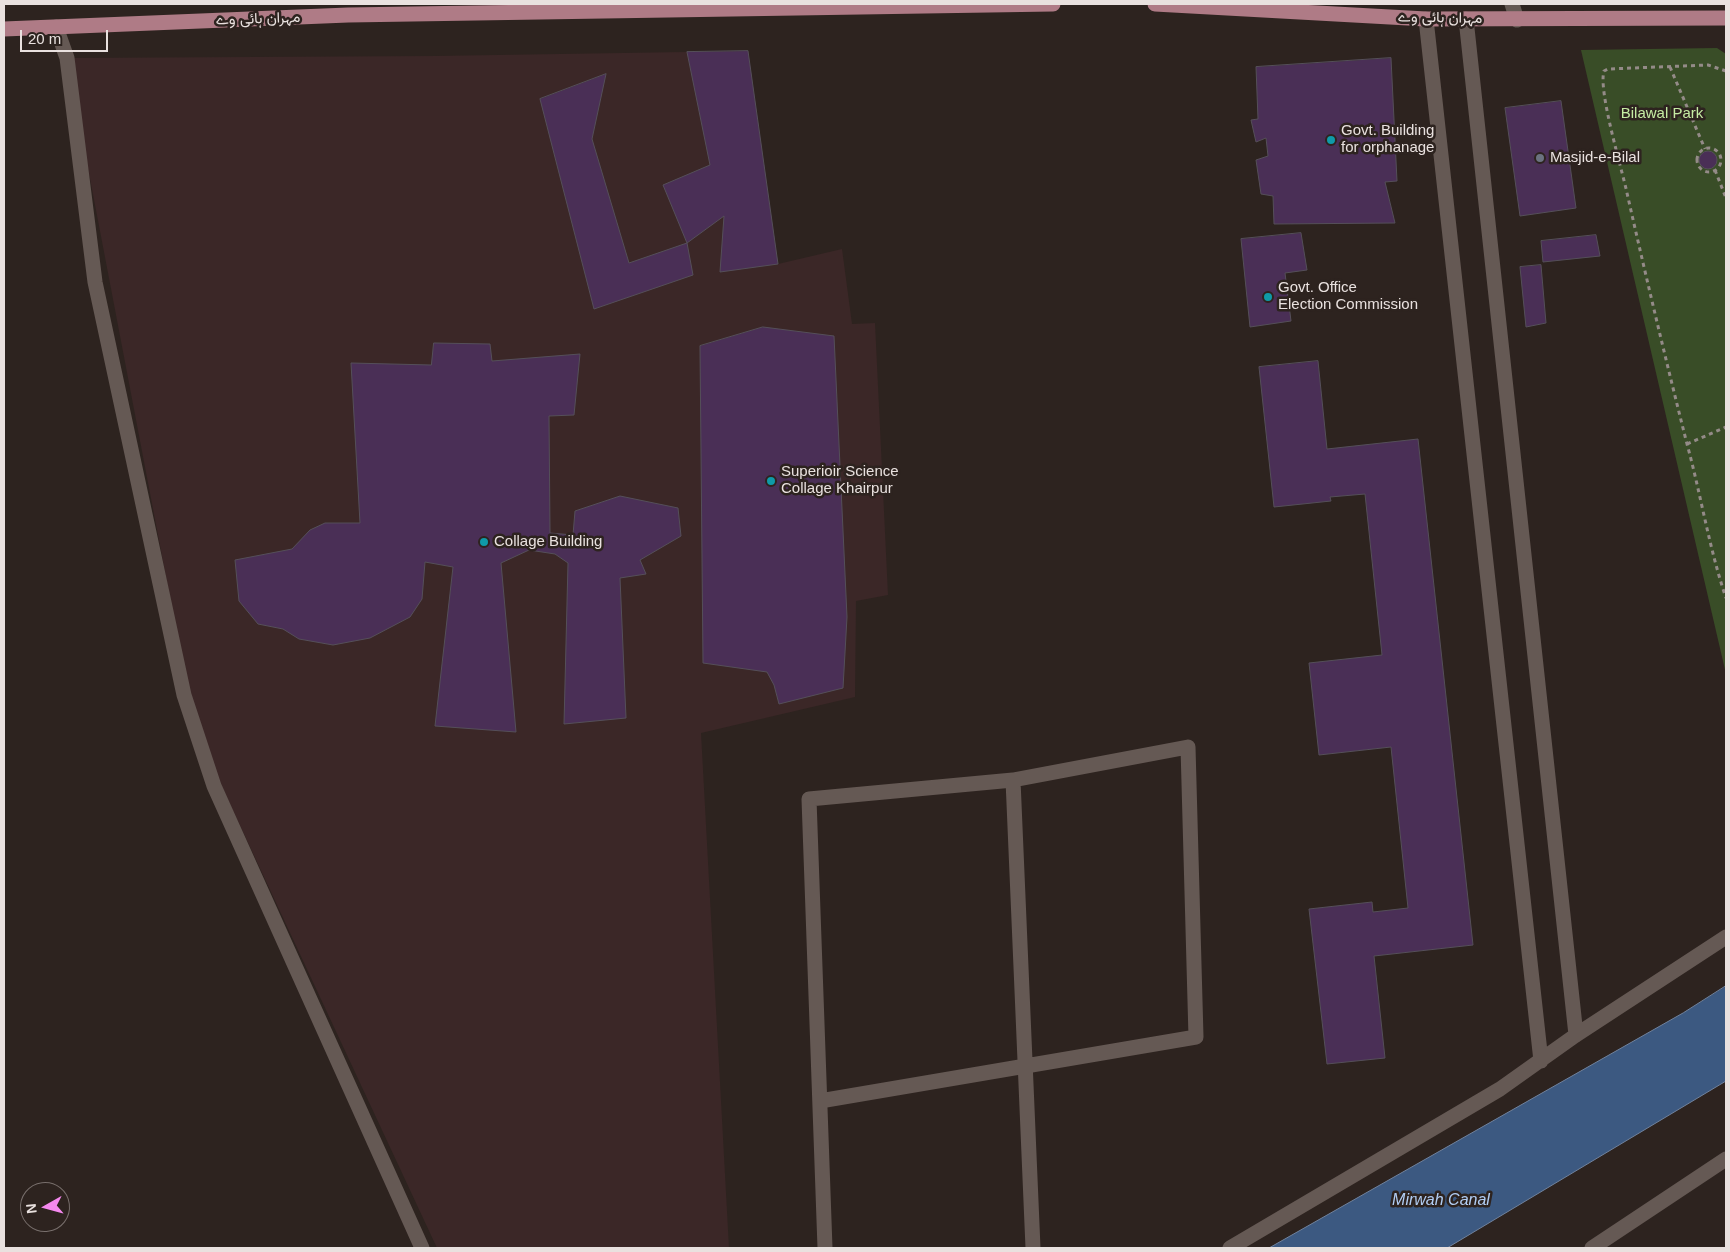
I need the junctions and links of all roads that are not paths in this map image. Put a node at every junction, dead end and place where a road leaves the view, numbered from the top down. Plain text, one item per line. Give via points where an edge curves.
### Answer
1 (1053, 4) edge
2 (1155, 4) edge
3 (1512, 4) edge
4 (350, 10) edge
5 (1726, 18) edge
6 (1426, 19) junction
7 (1466, 19) junction
8 (1517, 20) junction
9 (56, 27) junction
10 (4, 28) edge
11 (1013, 780) junction
12 (1726, 937) edge
13 (1576, 1036) junction
14 (1541, 1061) junction
15 (1025, 1066) junction
16 (820, 1101) junction
17 (1726, 1159) edge
18 (1595, 1247) edge
19 (422, 1248) edge
20 (825, 1248) edge
21 (1033, 1248) edge
22 (1230, 1248) edge

1 - 4 main road, مہران ہائی وے
2 - 6 main road, مہران ہائی وے
3 - 8 street
4 - 9 main road, مہران ہائی وے
5 - 8 main road, مہران ہائی وے
6 - 7 main road, مہران ہائی وے
6 - 14 street
7 - 8 main road, مہران ہائی وے
7 - 13 street
9 - 10 main road, مہران ہائی وے
9 - 19 street via 67,58 95,282 184,695 214,786
11 - 15 street
11 - 15 street via 1188,747 1196,1037
11 - 16 street via 810,800
12 - 13 street
13 - 14 street
14 - 22 street via 1500,1090
15 - 16 street
15 - 21 street
16 - 20 street
17 - 18 street

